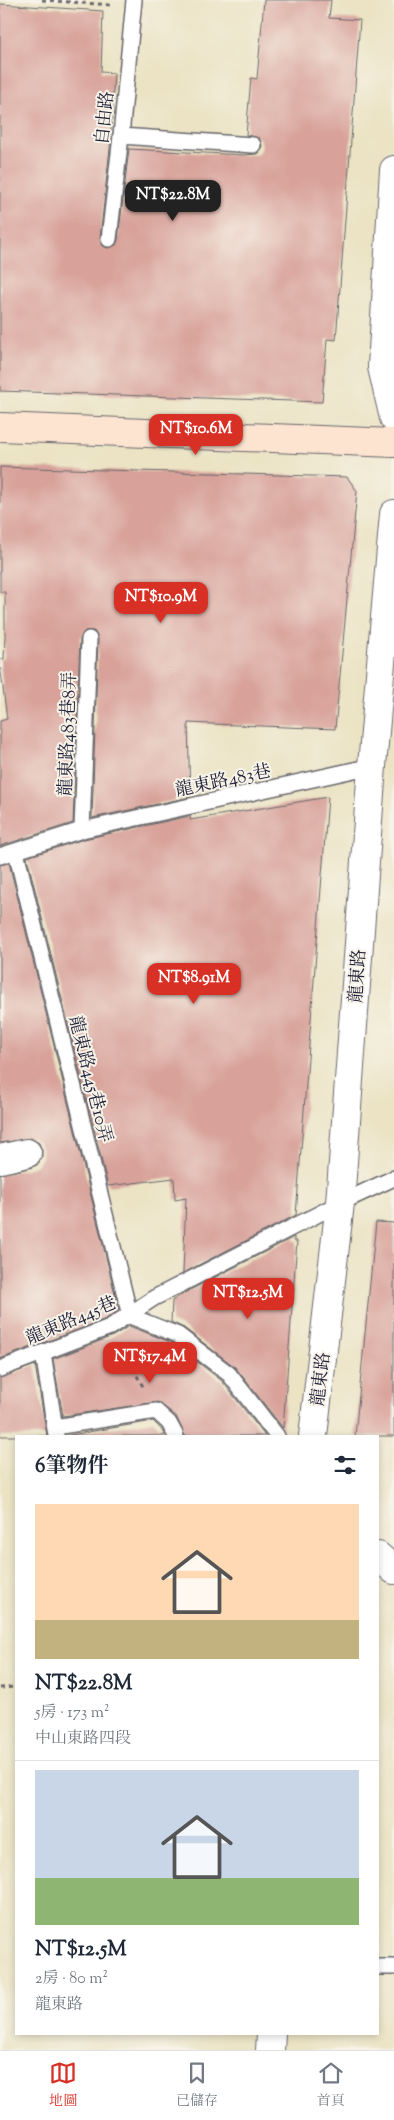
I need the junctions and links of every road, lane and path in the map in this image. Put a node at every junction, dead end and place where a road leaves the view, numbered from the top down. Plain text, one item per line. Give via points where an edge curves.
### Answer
1 (42, 0) edge
2 (134, 3) edge
3 (121, 136) junction
4 (253, 145) dead end
5 (394, 170) edge
6 (109, 239) dead end
7 (394, 418) edge
8 (0, 427) edge
9 (394, 443) edge
10 (394, 514) edge
11 (89, 639) dead end
12 (372, 766) junction
13 (82, 830) junction
14 (16, 852) junction
15 (0, 856) edge
16 (27, 1153) dead end
17 (0, 1159) edge
18 (394, 1178) edge
19 (340, 1203) junction
20 (130, 1316) junction
21 (110, 1327) junction
22 (44, 1352) junction
23 (0, 1369) edge
24 (156, 1412) junction
25 (56, 1431) edge
26 (175, 1435) edge
27 (276, 1435) edge
28 (313, 1435) edge
29 (15, 1687) edge
30 (0, 1688) edge
31 (379, 1967) edge
32 (394, 1968) edge
33 (271, 2035) edge
34 (270, 2050) edge

1 - 2 path
2 - 3 lane, 自由路
3 - 4 lane
3 - 6 lane, 自由路
5 - 7 street via 382,367
8 - 9 main road
10 - 12 street, 龍東路
11 - 13 lane, 龍東路483巷8弄
12 - 13 lane, 龍東路483巷
12 - 19 street, 龍東路
13 - 14 lane, 龍東路483巷
14 - 15 lane, 龍東路483巷
14 - 20 lane, 龍東路445巷10弄
16 - 17 street
18 - 19 lane, 龍東路445巷
19 - 20 lane, 龍東路445巷 via 154,1298
19 - 28 street, 龍東路
20 - 21 lane, 龍東路445巷
20 - 27 lane via 178,1335 229,1374
21 - 22 lane, 龍東路445巷
21 - 24 path
22 - 23 lane, 龍東路445巷
22 - 25 lane
24 - 25 lane
24 - 26 lane via 169,1423
29 - 30 path
31 - 32 lane
33 - 34 street

